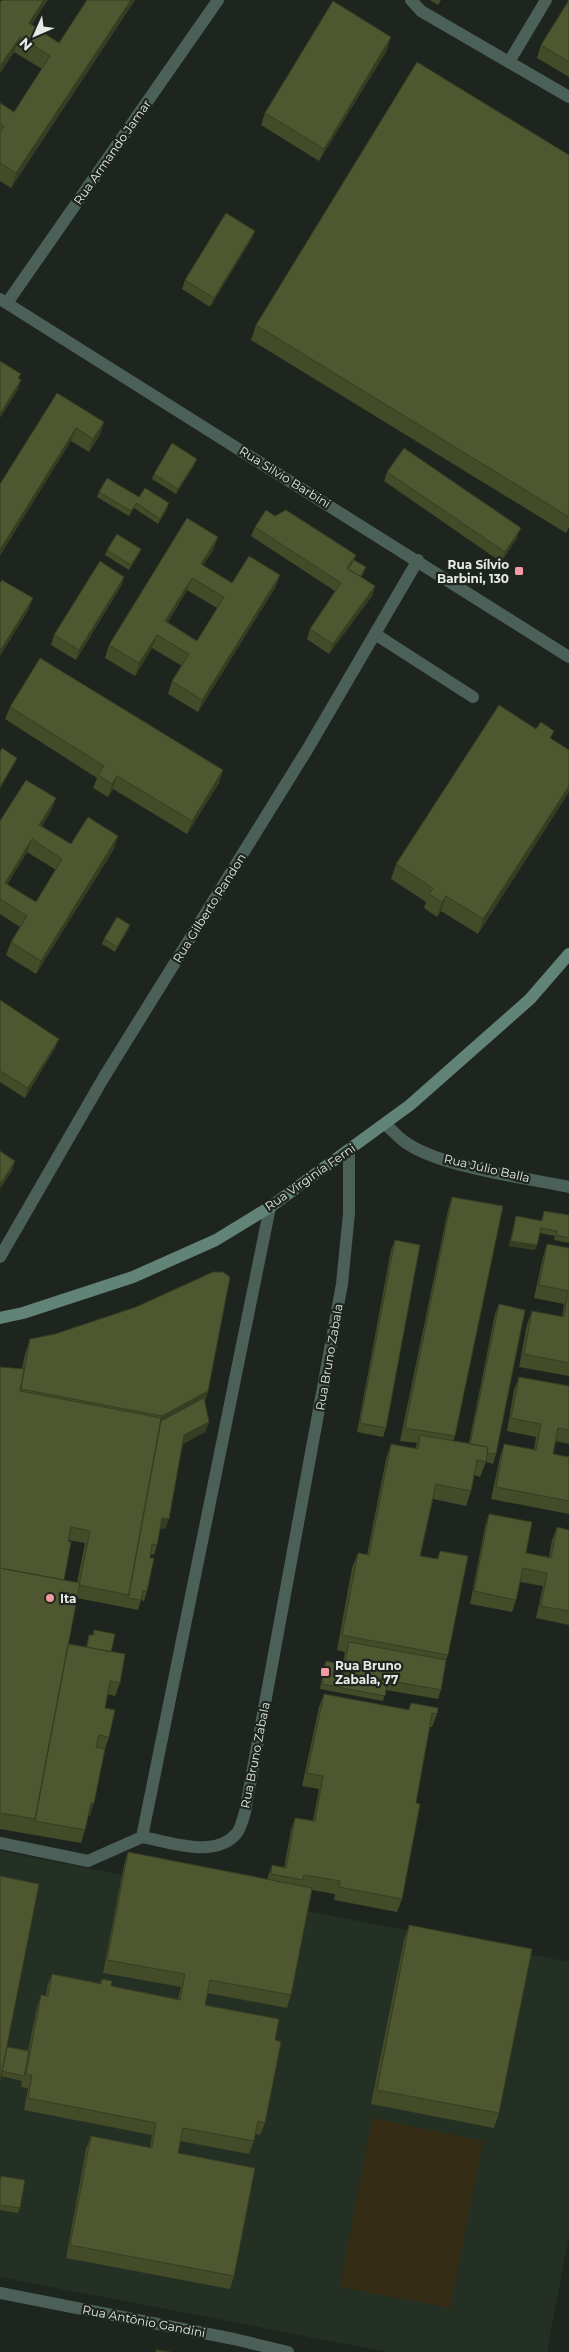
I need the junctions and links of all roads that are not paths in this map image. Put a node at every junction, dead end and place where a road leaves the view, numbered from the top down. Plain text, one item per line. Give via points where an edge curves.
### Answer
1 (218, 0) edge
2 (411, 0) edge
3 (546, 0) edge
4 (509, 62) junction
5 (569, 97) edge
6 (3, 301) edge
7 (418, 560) junction
8 (375, 634) junction
9 (569, 657) edge
10 (473, 698) dead end
11 (569, 954) edge
12 (385, 1124) junction
13 (349, 1150) junction
14 (569, 1186) edge
15 (270, 1206) junction
16 (0, 1257) edge
17 (0, 1318) edge
18 (142, 1837) junction
19 (0, 1843) edge
20 (0, 2293) edge
21 (288, 2352) edge

1 - 6 street, Rua Armando Jamar
2 - 4 street via 421,11
3 - 4 street
4 - 5 street
6 - 7 street, Rua Silvio Barbini
7 - 8 street, Rua Gilberto Randon
7 - 9 street, Rua Silvio Barbini
8 - 10 street
8 - 16 street, Rua Gilberto Randon via 104,1077
11 - 12 street, Rua Virginía Ferni via 530,999
12 - 13 street, Rua Virginía Ferni
12 - 14 street, Rua Júlio Balla via 406,1143 427,1153 465,1165
13 - 15 street, Rua Virginía Ferni
13 - 18 street, Rua Bruno Zabala via 349,1213 342,1284 245,1812 237,1833 220,1846 205,1847
15 - 17 street, Rua Virginía Ferni via 216,1240 133,1276
15 - 18 street
18 - 19 street via 88,1861
20 - 21 street, Rua Antônio Gandini

